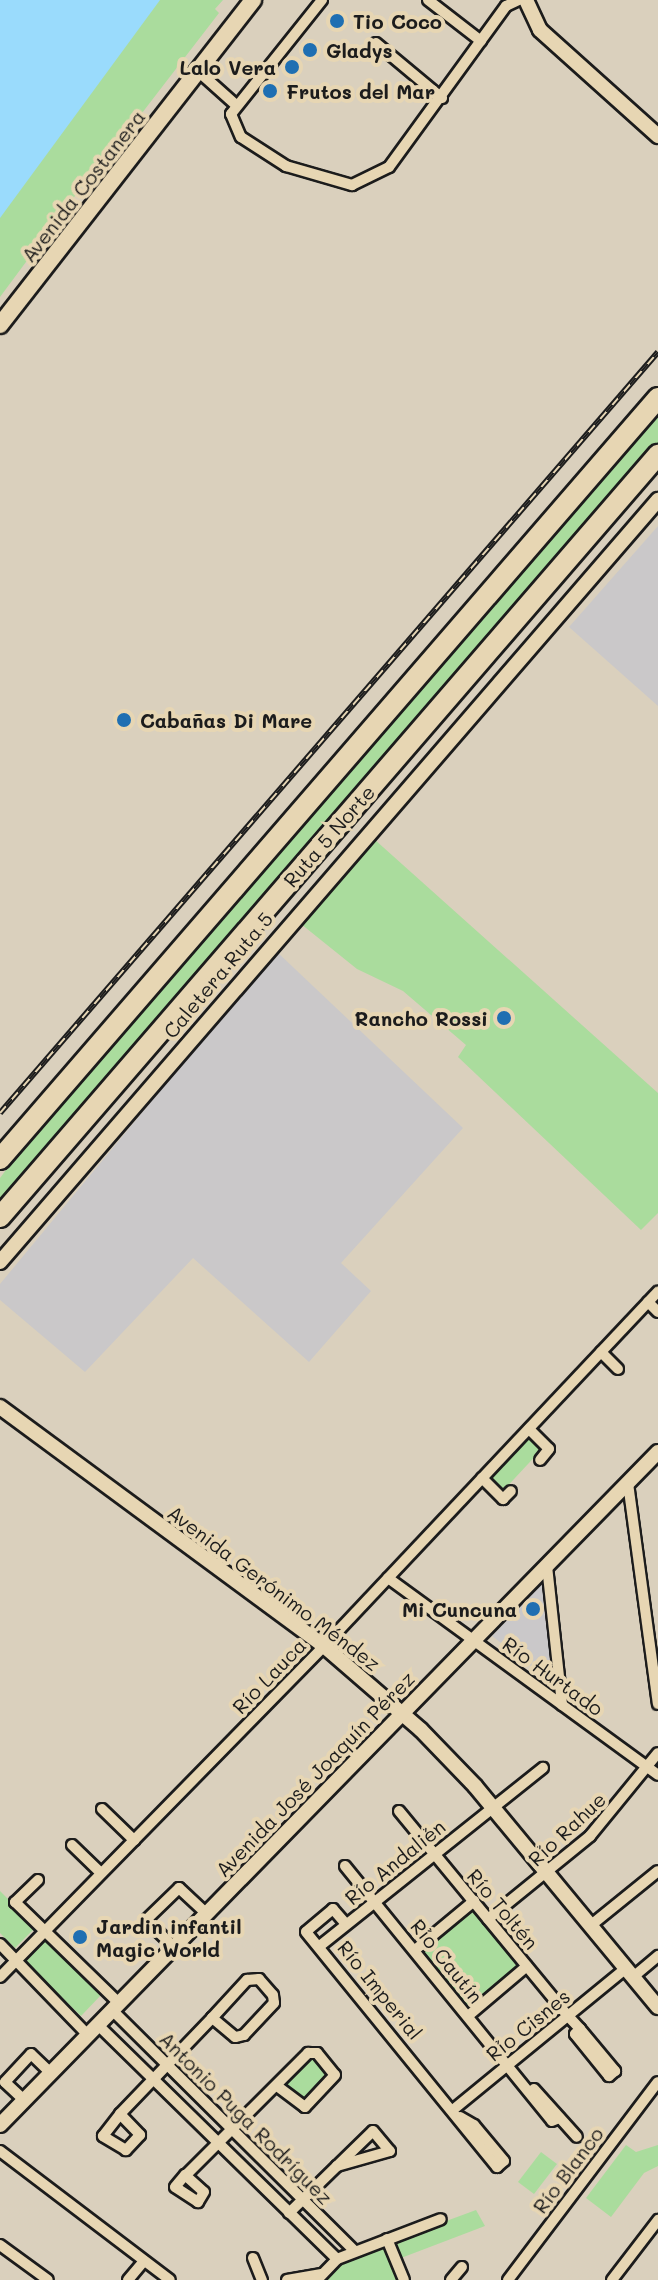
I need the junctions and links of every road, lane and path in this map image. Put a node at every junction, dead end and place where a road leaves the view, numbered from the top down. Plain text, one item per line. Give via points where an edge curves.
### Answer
1 (253, 0) edge
2 (322, 0) edge
3 (428, 0) edge
4 (519, 0) edge
5 (526, 0) edge
6 (481, 41) junction
7 (376, 43) dead end
8 (198, 71) junction
9 (442, 98) junction
10 (236, 105) junction
11 (658, 136) edge
12 (0, 325) edge
13 (658, 398) edge
14 (658, 455) edge
15 (658, 500) edge
16 (0, 1159) edge
17 (0, 1217) edge
18 (0, 1262) edge
19 (658, 1292) edge
20 (648, 1302) junction
21 (658, 1312) edge
22 (601, 1352) junction
23 (618, 1369) dead end
24 (0, 1407) edge
25 (529, 1429) junction
26 (658, 1452) edge
27 (540, 1460) dead end
28 (482, 1478) junction
29 (628, 1483) junction
30 (511, 1491) dead end
31 (547, 1566) junction
32 (388, 1578) junction
33 (473, 1641) junction
34 (324, 1646) junction
35 (658, 1704) edge
36 (562, 1705) junction
37 (402, 1714) junction
38 (658, 1753) edge
39 (543, 1768) dead end
40 (647, 1768) junction
41 (658, 1775) edge
42 (492, 1808) junction
43 (102, 1809) dead end
44 (399, 1811) dead end
45 (134, 1840) junction
46 (72, 1845) dead end
47 (434, 1853) junction
48 (345, 1866) dead end
49 (658, 1871) edge
50 (101, 1873) junction
51 (547, 1874) junction
52 (38, 1880) dead end
53 (374, 1901) junction
54 (474, 1901) junction
55 (207, 1914) junction
56 (488, 1919) junction
57 (346, 1924) junction
58 (590, 1926) junction
59 (45, 1931) junction
60 (0, 1944) edge
61 (321, 1945) junction
62 (174, 1947) junction
63 (415, 1950) junction
64 (658, 1956) edge
65 (14, 1962) junction
66 (527, 1966) junction
67 (629, 1972) junction
68 (0, 1977) edge
69 (116, 2007) junction
70 (658, 2007) edge
71 (468, 2016) junction
72 (568, 2016) junction
73 (212, 2018) junction
74 (580, 2029) dead end
75 (93, 2030) junction
76 (167, 2065) junction
77 (509, 2065) junction
78 (51, 2073) junction
79 (153, 2080) junction
80 (658, 2082) edge
81 (277, 2086) junction
82 (24, 2100) junction
83 (457, 2113) junction
84 (120, 2114) dead end
85 (0, 2125) edge
86 (233, 2130) junction
87 (577, 2137) dead end
88 (218, 2144) junction
89 (0, 2151) edge
90 (337, 2166) junction
91 (186, 2175) dead end
92 (303, 2200) junction
93 (289, 2213) junction
94 (441, 2219) dead end
95 (658, 2220) edge
96 (387, 2239) junction
97 (0, 2245) edge
98 (355, 2251) junction
99 (253, 2258) dead end
100 (337, 2259) junction
101 (144, 2261) junction
102 (462, 2267) dead end
103 (319, 2277) edge
104 (45, 2278) edge
105 (27, 2280) edge
106 (128, 2280) edge
107 (170, 2280) edge
108 (262, 2280) edge
109 (287, 2280) edge
110 (404, 2280) edge
111 (451, 2280) edge
112 (508, 2280) edge
113 (612, 2280) edge

1 - 8 main road, Avenida Costanera
2 - 10 street
3 - 6 street
4 - 6 street via 506,6
5 - 11 street via 545,34
6 - 9 street
7 - 9 street
8 - 10 street
8 - 12 main road, Avenida Costanera
9 - 10 street via 389,167 352,185 286,166 241,137 231,114
13 - 16 highway, Ruta 5 Norte
14 - 17 highway, Ruta 5 Norte
15 - 18 street, Caletera Ruta 5
19 - 20 street, Río Lauca
20 - 21 street
20 - 22 street, Río Lauca
22 - 23 street
22 - 25 street, Río Lauca
24 - 34 street, Avenida Gerónimo Méndez
25 - 27 street via 549,1449
25 - 28 street, Río Lauca
26 - 29 street, Avenida José Joaquín Pérez
28 - 30 street via 503,1499
28 - 32 street, Río Lauca
29 - 31 street, Avenida José Joaquín Pérez
29 - 35 street
31 - 33 street, Avenida José Joaquín Pérez
31 - 36 street
32 - 33 street, Río Hurtado
32 - 34 street, Río Lauca
33 - 36 street, Río Hurtado
33 - 37 street, Avenida José Joaquín Pérez
34 - 37 street, Avenida Gerónimo Méndez
34 - 45 street, Río Lauca
36 - 40 street, Río Hurtado
37 - 42 street, Avenida Gerónimo Méndez
37 - 55 street, Avenida José Joaquín Pérez
38 - 40 street, Río Rahue
39 - 42 street, Río Andalién
40 - 41 street, Río Hurtado
40 - 51 street, Río Rahue via 605,1821
42 - 47 street, Río Andalién
42 - 51 street, Avenida Gerónimo Méndez
43 - 45 street
44 - 47 street, Río Toltén
45 - 50 street, Río Lauca
46 - 50 street
47 - 53 street, Río Andalién
47 - 54 street, Río Toltén
48 - 53 street, Río Cautín
49 - 58 street
50 - 59 street, Río Lauca
51 - 56 street, Río Rahue
51 - 58 street, Avenida Gerónimo Méndez
52 - 59 street, Antonio Puga Rodríguez via 15,1902
53 - 57 street, Río Andalién
53 - 63 street, Río Cautín
54 - 56 street, Río Toltén
54 - 63 street
55 - 62 street, Avenida José Joaquín Pérez
55 - 62 street via 179,1888 146,1920
56 - 66 street, Río Toltén
57 - 61 street, Río Andalién
57 - 61 street, Río Imperial via 333,1909 324,1916 306,1932
58 - 67 street, Avenida Gerónimo Méndez
59 - 65 street, Río Lauca
59 - 69 street, Antonio Puga Rodríguez
60 - 65 street, Antonio Puga Rodríguez
61 - 83 street, Río Imperial
62 - 69 street, Avenida José Joaquín Pérez
63 - 71 street, Río Cautín
64 - 67 street, Río Cisnes
65 - 68 street, Río Lauca
65 - 75 street, Antonio Puga Rodríguez
66 - 71 street
66 - 72 street, Río Toltén
67 - 70 street, Avenida Gerónimo Méndez
67 - 72 street, Río Cisnes
69 - 75 street, Avenida José Joaquín Pérez
69 - 76 street, Antonio Puga Rodríguez
71 - 77 street, Río Cautín
72 - 74 street, Río Toltén
72 - 77 street, Río Cisnes
73 - 73 street via 250,1979 259,1979 273,1995 274,2003 241,2037
73 - 76 street
75 - 78 street, Avenida José Joaquín Pérez
75 - 79 street, Antonio Puga Rodríguez
76 - 79 street
76 - 86 street, Antonio Puga Rodríguez
77 - 83 street, Río Cisnes
77 - 87 street, Río Cautín
78 - 82 street, Avenida José Joaquín Pérez
78 - 82 street via 31,2054 5,2082
79 - 84 street
79 - 88 street, Antonio Puga Rodríguez
80 - 112 street, Río Blanco
81 - 81 street via 305,2107 335,2079 334,2071 317,2053 303,2059
81 - 86 street
82 - 85 street, Avenida José Joaquín Pérez
83 - 83 street, Río Imperial via 504,2161 497,2167
86 - 88 street
86 - 92 street, Antonio Puga Rodríguez
88 - 91 street
88 - 93 street, Antonio Puga Rodríguez
89 - 101 street
90 - 90 street via 350,2162 390,2151 373,2131
90 - 92 street
92 - 93 street
92 - 98 street, Antonio Puga Rodríguez
93 - 100 street, Antonio Puga Rodríguez
94 - 96 street
95 - 113 street
96 - 98 street
96 - 110 street
97 - 104 street
98 - 100 street
99 - 108 street
100 - 103 street
101 - 106 street
101 - 107 street
102 - 111 street
103 - 109 street
104 - 105 street

